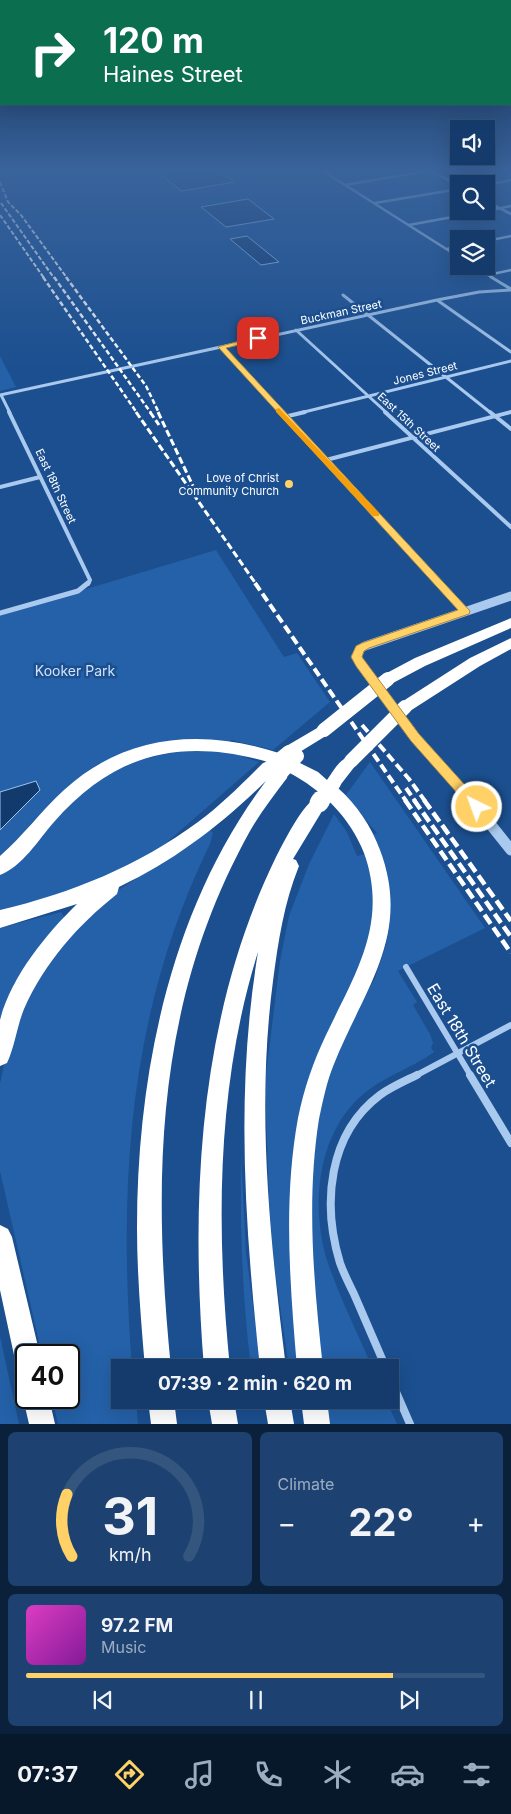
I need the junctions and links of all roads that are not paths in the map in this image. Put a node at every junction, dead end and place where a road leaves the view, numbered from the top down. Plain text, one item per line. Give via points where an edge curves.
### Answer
1 (428, 237) edge
2 (450, 248) edge
3 (446, 249) junction
4 (450, 251) edge
5 (511, 270) edge
6 (503, 272) junction
7 (495, 274) edge
8 (488, 275) edge
9 (511, 276) edge
10 (511, 290) edge
11 (342, 295) dead end
12 (437, 300) junction
13 (367, 315) junction
14 (296, 330) junction
15 (221, 347) junction
16 (511, 352) edge
17 (511, 361) edge
18 (446, 377) junction
19 (1, 395) edge
20 (368, 396) junction
21 (511, 412) edge
22 (284, 416) junction
23 (495, 416) junction
24 (511, 429) edge
25 (412, 437) junction
26 (326, 460) junction
27 (40, 477) junction
28 (0, 487) edge
29 (511, 527) edge
30 (511, 596) edge
31 (465, 611) junction
32 (0, 613) edge
33 (511, 623) edge
34 (511, 643) edge
35 (275, 771) junction
36 (317, 805) junction
37 (511, 850) edge
38 (0, 867) edge
39 (132, 872) junction
40 (0, 919) edge
41 (406, 967) dead end
42 (511, 1025) edge
43 (457, 1054) junction
44 (0, 1056) edge
45 (511, 1143) edge
46 (0, 1237) edge
47 (24, 1344) edge
48 (157, 1359) edge
49 (216, 1359) edge
50 (272, 1359) edge
51 (309, 1359) edge
52 (382, 1359) edge
53 (399, 1399) edge
54 (39, 1409) edge
55 (162, 1409) edge
56 (222, 1409) edge
57 (279, 1409) edge
58 (315, 1409) edge
59 (42, 1424) edge
60 (164, 1424) edge
61 (224, 1424) edge
62 (281, 1424) edge
63 (317, 1424) edge
64 (410, 1424) edge

1 - 3 street
2 - 3 street
3 - 4 street
5 - 6 street
6 - 7 street
6 - 9 street
8 - 10 street
10 - 12 street, Buckman Street
11 - 13 street
12 - 13 street, Buckman Street
12 - 16 street
13 - 14 street, Buckman Street
13 - 18 street
14 - 15 street, Buckman Street
14 - 20 street, East 15th Street
15 - 19 street, Buckman Street
15 - 22 street
17 - 18 street, Jones Street
18 - 20 street, Jones Street
18 - 23 street
19 - 27 street, East 18th Street
20 - 22 street, Jones Street
20 - 25 street, East 15th Street
21 - 23 street
22 - 26 street
23 - 24 street
23 - 25 street
25 - 26 street
25 - 29 street, East 15th Street
26 - 31 street
27 - 28 street
27 - 32 street, East 18th Street via 90,580 78,591
30 - 31 street
31 - 37 street via 360,649 357,657 415,738
33 - 35 highway, bridge via 388,679
34 - 36 highway, bridge via 405,707 351,761
35 - 39 highway via 171,851
35 - 48 highway via 212,887 184,961 167,1020 157,1082 149,1187 150,1266
36 - 49 highway via 270,889 237,988 225,1046 213,1147 209,1223 211,1311
36 - 50 highway via 286,874 276,912 262,982 256,1040 257,1176
38 - 51 highway via 31,839 70,795 110,765 140,753 198,743 262,752 306,773 336,794 367,838 379,870 382,910 378,945 317,1083 305,1145 301,1250
39 - 40 highway via 66,901
39 - 44 highway via 73,918 52,942 17,1003
41 - 43 street, East 18th Street
42 - 43 street
43 - 45 street, East 18th Street
43 - 52 street via 372,1101 347,1131 333,1167 331,1221 338,1255
46 - 47 highway
53 - 64 street
54 - 59 highway
55 - 60 highway
56 - 61 highway
57 - 62 highway
58 - 63 highway

